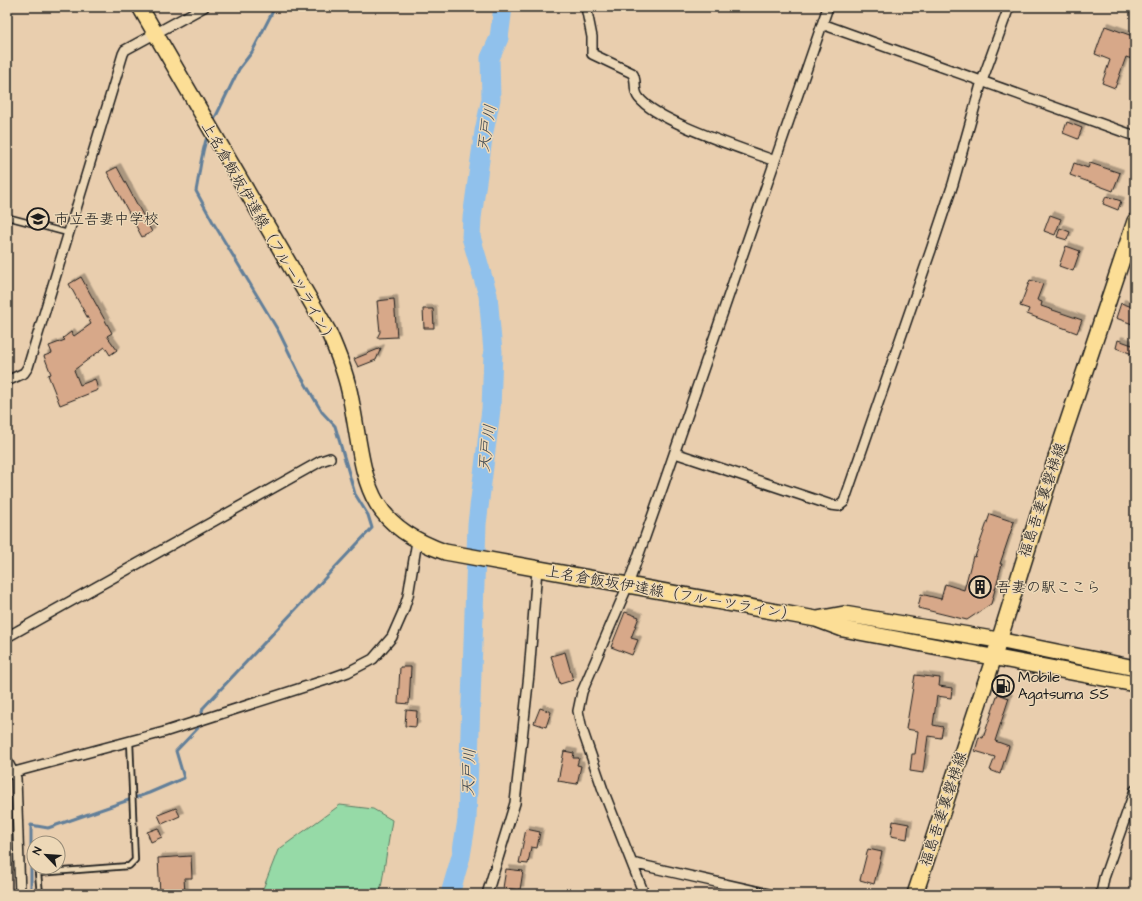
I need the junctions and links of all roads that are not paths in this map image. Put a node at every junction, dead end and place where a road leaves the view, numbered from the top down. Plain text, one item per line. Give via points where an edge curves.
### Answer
1 (140, 7) edge
2 (204, 7) edge
3 (586, 7) edge
4 (828, 7) edge
5 (1009, 7) edge
6 (822, 24) junction
7 (156, 34) junction
8 (982, 81) junction
9 (1135, 136) edge
10 (775, 161) junction
11 (7, 217) edge
12 (1135, 221) edge
13 (68, 233) junction
14 (7, 381) edge
15 (675, 452) junction
16 (330, 458) dead end
17 (417, 541) junction
18 (531, 568) junction
19 (628, 585) junction
20 (816, 619) junction
21 (7, 637) edge
22 (998, 640) junction
23 (994, 657) junction
24 (1135, 668) edge
25 (1135, 684) edge
26 (130, 741) junction
27 (7, 761) edge
28 (10, 773) edge
29 (1135, 790) edge
30 (632, 864) junction
31 (20, 894) edge
32 (40, 894) edge
33 (487, 894) edge
34 (644, 894) edge
35 (769, 894) edge
36 (915, 894) edge
37 (1101, 894) edge

1 - 7 main road, 上名倉飯坂伊達線（フルーツライン）
2 - 7 street
3 - 10 street via 592,37 592,54 632,73 636,94 649,108 696,131
4 - 6 street
5 - 8 street
6 - 8 street
6 - 10 street
7 - 13 street via 125,50 121,57
7 - 17 main road, 上名倉飯坂伊達線（フルーツライン） via 309,298 335,348 351,399 363,472 373,498 389,520
8 - 9 street
8 - 15 street via 953,184 846,499 842,504 831,506
10 - 15 street
11 - 13 lane
12 - 22 main road, 福島吾妻裏磐梯線
13 - 14 street via 28,367 24,373
15 - 19 street
16 - 21 street
17 - 18 main road, 上名倉飯坂伊達線（フルーツライン） via 445,552
17 - 26 street via 403,612 392,637 373,659 326,680
18 - 19 main road, 上名倉飯坂伊達線（フルーツライン）
18 - 33 street via 529,674 515,803
19 - 20 main road, 上名倉飯坂伊達線（フルーツライン）
19 - 30 street via 589,672 578,711 601,783
20 - 22 main road, 上名倉飯坂伊達線（フルーツライン） via 844,614
20 - 23 main road, 上名倉飯坂伊達線（フルーツライン） via 843,629
22 - 23 main road, 福島吾妻裏磐梯線
22 - 24 main road, 上名倉飯坂伊達線（フルーツライン）
23 - 25 main road, 上名倉飯坂伊達線（フルーツライン）
23 - 36 main road, 福島吾妻裏磐梯線
26 - 28 street
26 - 32 lane via 135,860 129,866 38,874
27 - 28 street
28 - 31 street via 16,788
29 - 37 street via 1104,878
30 - 34 street
30 - 35 street via 647,865

